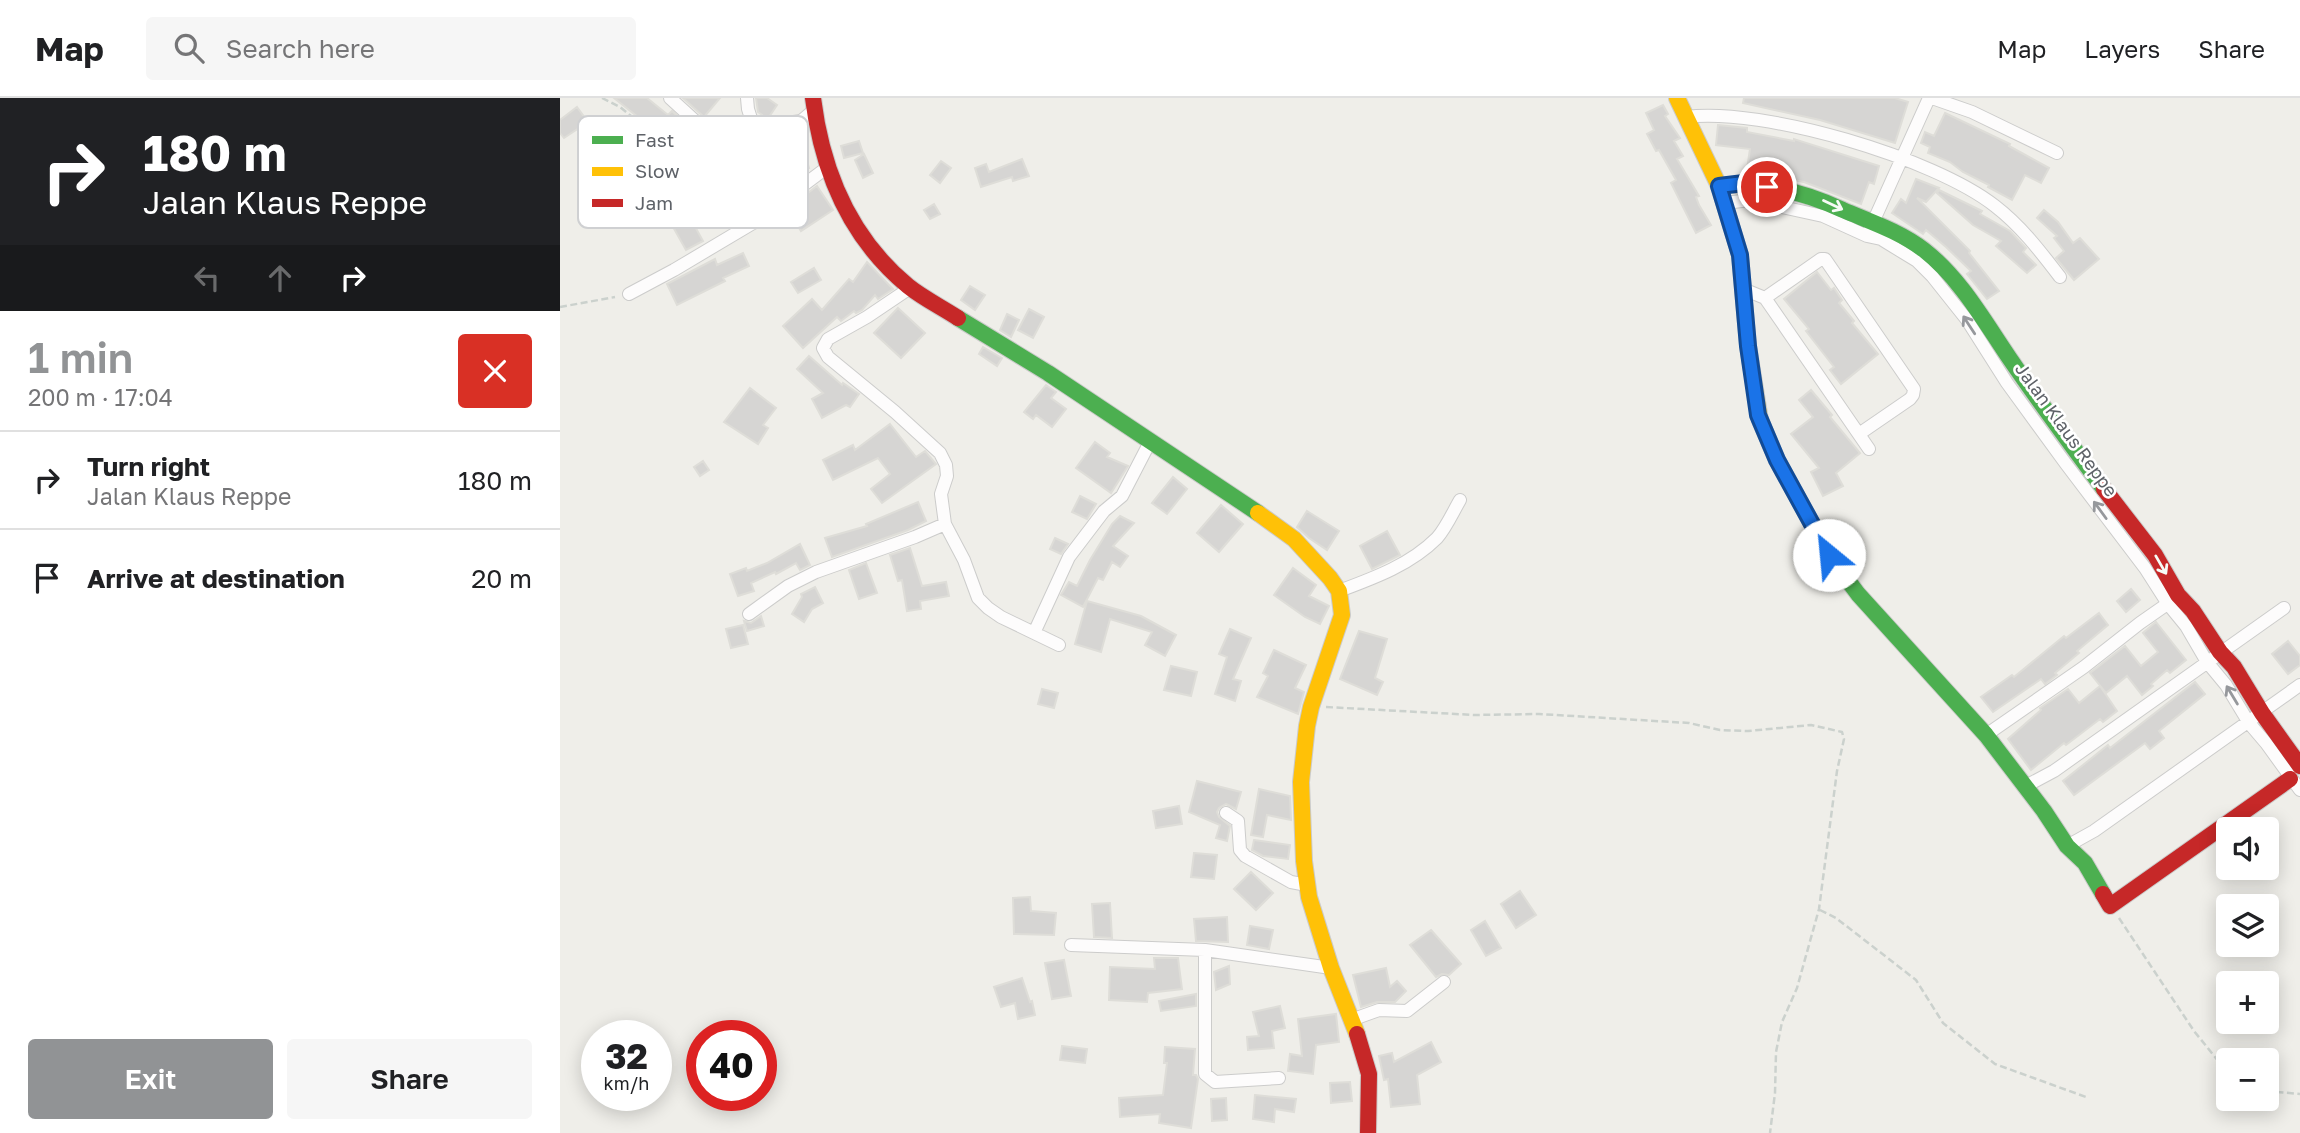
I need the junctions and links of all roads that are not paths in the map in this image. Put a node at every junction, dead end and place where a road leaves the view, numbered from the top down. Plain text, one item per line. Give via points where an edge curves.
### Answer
1 (670, 98) edge
2 (747, 98) edge
3 (1677, 98) edge
4 (1931, 98) edge
5 (814, 104) edge
6 (690, 116) edge
7 (750, 116) edge
8 (1686, 117) junction
9 (2057, 153) dead end
10 (1900, 159) junction
11 (825, 169) junction
12 (808, 182) edge
13 (1719, 186) junction
14 (1725, 203) junction
15 (745, 228) edge
16 (1870, 230) junction
17 (2060, 277) dead end
18 (910, 288) junction
19 (1743, 289) junction
20 (629, 294) road end
21 (1765, 298) junction
22 (1859, 434) junction
23 (1151, 440) junction
24 (1869, 449) dead end
25 (1460, 500) dead end
26 (945, 524) junction
27 (1339, 591) junction
28 (2173, 600) junction
29 (2284, 608) dead end
30 (750, 614) dead end
31 (1034, 633) junction
32 (1059, 645) dead end
33 (2213, 657) junction
34 (2300, 685) edge
35 (2255, 718) junction
36 (1986, 735) junction
37 (2297, 779) edge
38 (2024, 787) junction
39 (1226, 813) dead end
40 (2067, 846) junction
41 (1307, 885) junction
42 (1071, 945) dead end
43 (1205, 950) junction
44 (1331, 968) junction
45 (1444, 982) dead end
46 (1352, 1020) junction
47 (1279, 1077) dead end
48 (1368, 1133) edge

1 - 6 street
2 - 7 street
3 - 8 street
4 - 9 street via 1972,112
4 - 10 street
5 - 11 street
8 - 10 street via 1709,114 1762,120 1807,129
8 - 13 street
10 - 16 street
10 - 17 street via 1958,183 1993,204 2023,229
11 - 12 street
11 - 18 street via 858,234
13 - 14 street
13 -> 16 street, Jalan Klaus Reppe via 1744,183 1822,200
14 - 16 street, Jalan Klaus Reppe via 1750,200 1793,208
14 - 19 street via 1740,255
15 - 20 street
16 - 28 street, Jalan Klaus Reppe via 1885,225 1923,249 1961,287 2057,427 2155,555
18 - 23 street
18 - 26 street via 828,339 823,348 940,453 947,477 941,494
19 - 21 street
19 - 36 street via 1758,415 1777,460 1829,555 1858,594
21 - 22 street
21 - 22 street via 1825,259 1914,389 1910,399
22 - 24 street
23 - 27 street via 1294,539
23 - 31 street via 1122,496 1104,511 1069,556
25 - 27 street via 1439,537 1411,560
26 - 30 street via 816,572
26 - 31 street via 978,598 1001,617
27 - 41 street via 1342,615 1311,707 1301,782
28 - 33 street, Jalan Klaus Reppe via 2193,611
28 - 36 street
29 - 33 street
31 - 32 street
33 - 35 street, Jalan Klaus Reppe via 2234,667
33 - 38 street via 2054,771
34 - 35 street
35 - 37 street, Jalan Klaus Reppe
35 - 40 street
36 - 38 street
37 - 40 street via 2110,906 2085,863
38 - 40 street
39 - 41 street via 1238,821 1240,850 1245,856 1291,882
41 - 44 street
42 - 43 street
43 - 44 street
43 - 47 street via 1205,1074 1215,1082
44 - 46 street
45 - 46 street via 1406,1011 1378,1010
46 - 48 street via 1369,1073

